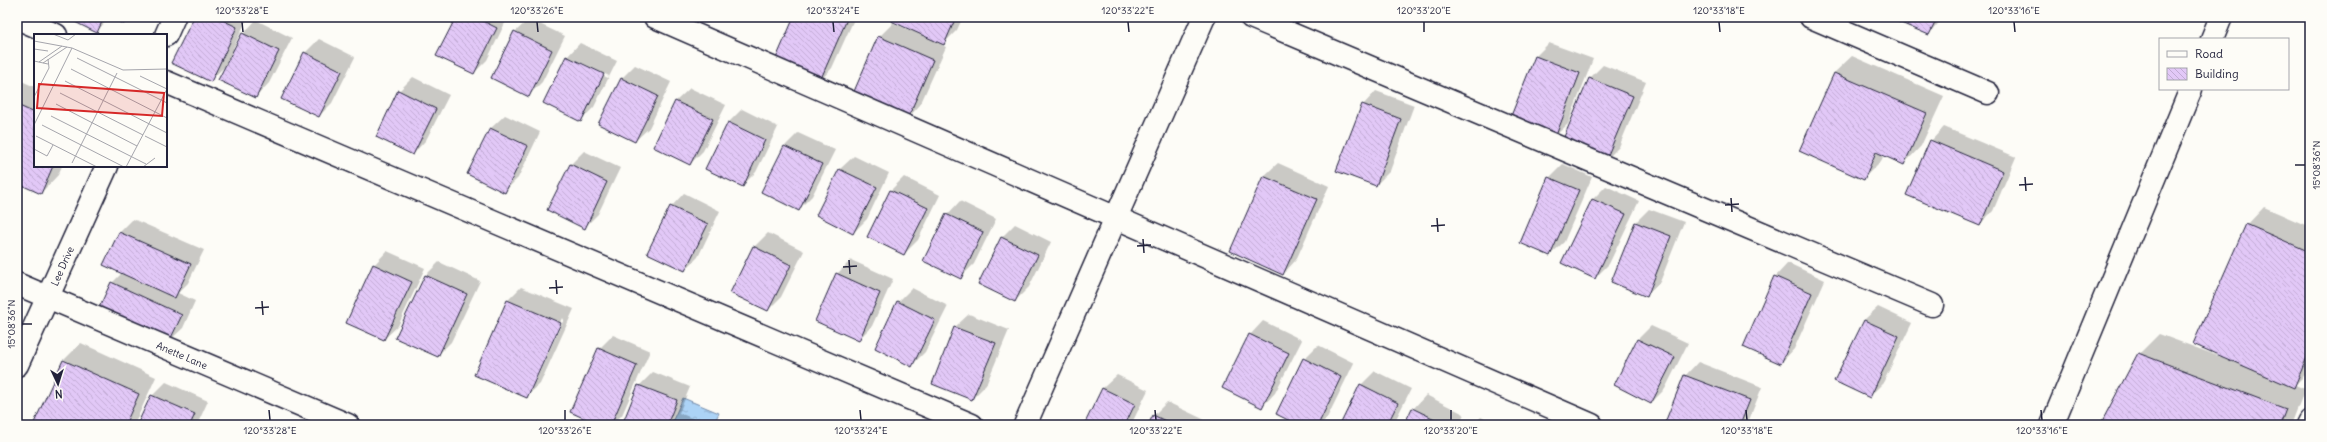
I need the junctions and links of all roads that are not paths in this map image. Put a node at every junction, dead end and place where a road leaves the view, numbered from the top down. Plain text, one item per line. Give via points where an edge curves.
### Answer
1 (174, 17) edge
2 (655, 17) edge
3 (1204, 17) edge
4 (1251, 17) edge
5 (1811, 17) edge
6 (2221, 17) edge
7 (17, 18) edge
8 (54, 34) edge
9 (166, 34) edge
10 (2212, 38) edge
11 (167, 82) edge
12 (2191, 90) edge
13 (1988, 93) dead end
14 (106, 167) edge
15 (1116, 218) junction
16 (17, 284) edge
17 (48, 297) junction
18 (1932, 305) dead end
19 (17, 366) edge
20 (2310, 421) edge
21 (348, 425) edge
22 (972, 425) edge
23 (1025, 425) edge
24 (1592, 425) edge
25 (2052, 425) edge
26 (2308, 425) edge

1 - 9 street
2 - 15 street
3 - 15 street
4 - 18 street
5 - 13 street
6 - 10 street
7 - 8 street
11 - 22 street
12 - 25 street
14 - 17 street, Lee Drive
15 - 23 street
15 - 24 street
16 - 17 street, Anette Lane
17 - 19 street, Lee Drive
17 - 21 street, Anette Lane
20 - 26 street

